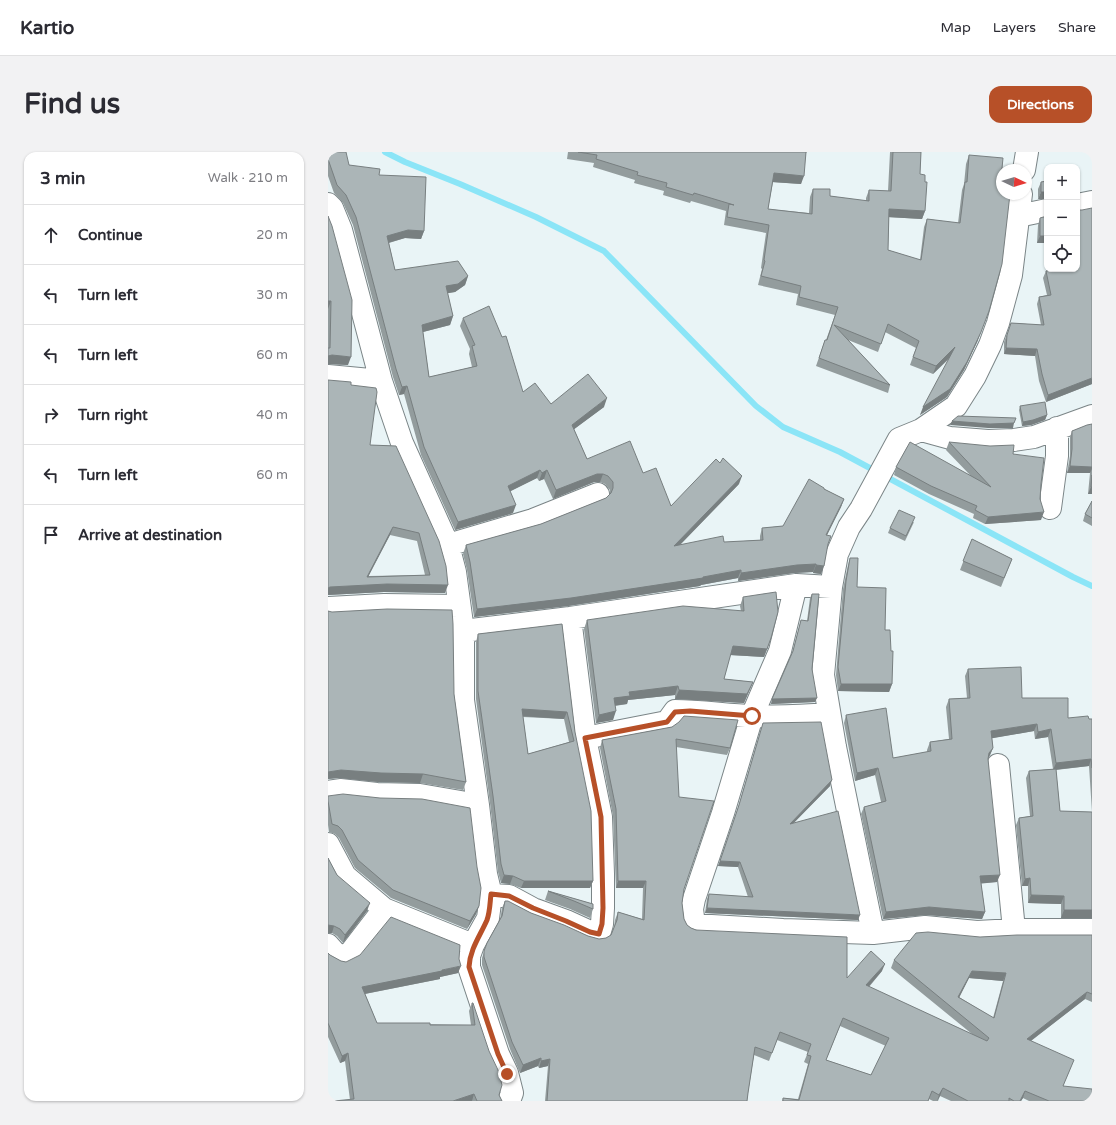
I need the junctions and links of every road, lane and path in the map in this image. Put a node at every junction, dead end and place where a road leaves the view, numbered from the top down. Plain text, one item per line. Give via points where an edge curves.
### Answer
1 (1027, 152) edge
2 (1025, 164) edge
3 (1020, 200) edge
4 (1092, 202) edge
5 (328, 204) edge
6 (1080, 204) edge
7 (1044, 211) edge
8 (1018, 216) junction
9 (328, 376) edge
10 (381, 381) junction
11 (1092, 416) edge
12 (1057, 428) junction
13 (921, 430) junction
14 (598, 494) dead end
15 (1050, 508) dead end
16 (448, 545) junction
17 (796, 585) junction
18 (831, 587) junction
19 (459, 606) junction
20 (328, 608) edge
21 (570, 618) junction
22 (463, 632) junction
23 (830, 714) junction
24 (752, 716) junction
25 (585, 738) junction
26 (998, 765) dead end
27 (328, 792) edge
28 (478, 804) junction
29 (328, 844) edge
30 (491, 894) junction
31 (384, 909) junction
32 (1014, 930) junction
33 (1092, 930) edge
34 (873, 933) junction
35 (328, 945) edge
36 (473, 945) junction
37 (509, 1101) edge

1 - 2 street
3 - 8 street
4 - 6 street
5 - 10 street via 341,230
7 - 8 street
8 - 13 street via 1011,275 990,345 956,406
9 - 10 street
10 - 16 street via 402,443
11 - 12 street
12 - 13 street via 1024,439 995,441 950,438
12 - 15 street via 1057,456
13 - 18 street via 899,439 849,527 837,554
14 - 16 street via 533,520
16 - 19 street via 455,572
17 - 18 street
17 - 21 street
17 - 24 street via 780,651
18 - 23 street via 823,675
19 - 20 street via 384,605
19 - 22 street
21 - 22 street
21 - 25 street
22 - 28 street via 463,700
23 - 24 street
23 - 34 street
24 - 25 street via 675,712 667,722
24 - 34 street via 724,813 694,899 694,925
25 - 30 street via 601,817 603,908 599,934 509,896
26 - 32 street
27 - 28 street via 340,790 420,795
28 - 30 street via 486,874
29 - 31 street via 344,876
30 - 36 street via 488,918
31 - 35 street via 351,952 343,957 336,954
31 - 36 street
32 - 33 street
32 - 34 street via 977,932 925,927
36 - 37 street via 469,967 507,1074 512,1093

